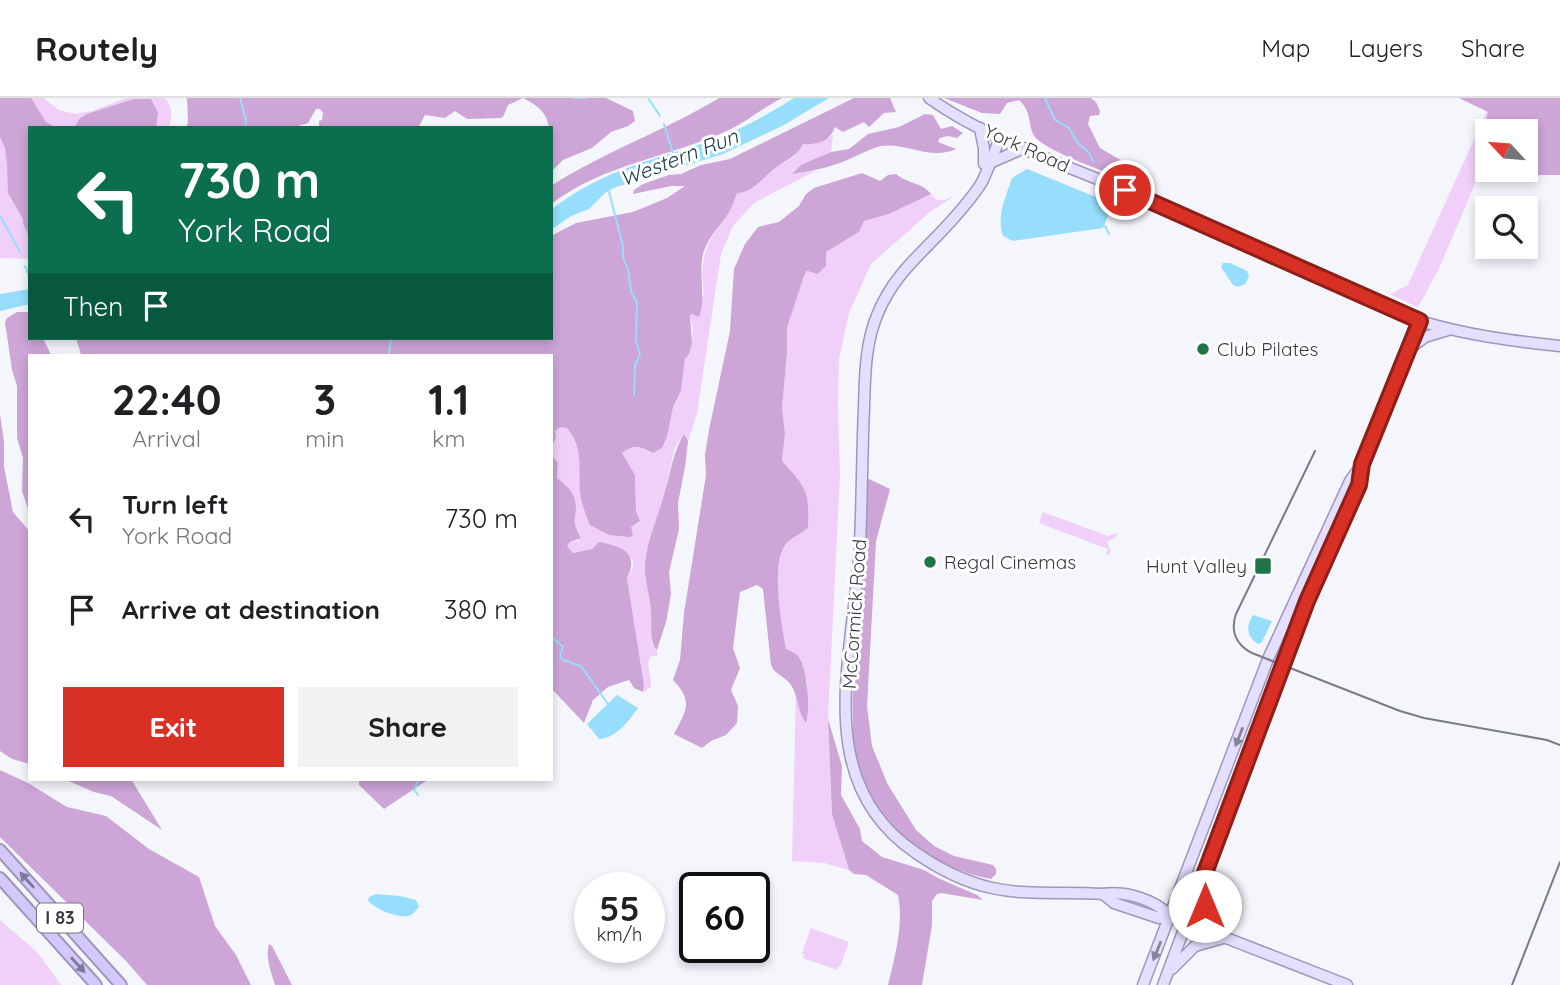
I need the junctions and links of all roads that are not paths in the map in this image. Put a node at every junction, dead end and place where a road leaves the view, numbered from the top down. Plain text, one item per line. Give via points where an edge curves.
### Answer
1 (929, 98) edge
2 (980, 128) junction
3 (998, 137) junction
4 (1024, 148) junction
5 (987, 163) junction
6 (1420, 321) junction
7 (1450, 330) junction
8 (1560, 346) edge
9 (1408, 350) junction
10 (1313, 573) junction
11 (0, 850) edge
12 (0, 878) edge
13 (1203, 878) junction
14 (1170, 916) junction
15 (1186, 922) junction
16 (1225, 938) junction
17 (1164, 981) edge
18 (96, 985) edge
19 (121, 985) edge
20 (1143, 985) edge
21 (1347, 985) edge

1 - 2 main road, York Road
2 - 3 main road, York Road
2 - 5 main road
3 - 4 main road, York Road
3 - 5 main road, McCormick Road
4 - 5 main road
4 - 6 main road, York Road
5 - 14 main road, McCormick Road via 954,218 897,278 869,339 860,546 849,650 849,749 860,789 874,814 895,838 938,867 1003,890 1103,894 1114,903 1159,918
6 - 7 main road, York Road
6 - 9 main road
7 - 8 main road, York Road
7 - 9 main road via 1425,337
9 - 10 main road via 1362,464 1359,485
10 - 13 main road
10 -> 14 main road via 1268,659
19 -> 11 highway, I 83
12 -> 18 highway, I 83
13 - 15 main road
13 - 16 main road via 1207,911
14 - 15 main road, McCormick Road
14 -> 20 main road
15 - 16 main road, McCormick Road
15 - 17 main road
16 - 17 main road via 1195,946
16 - 21 main road, McCormick Road

